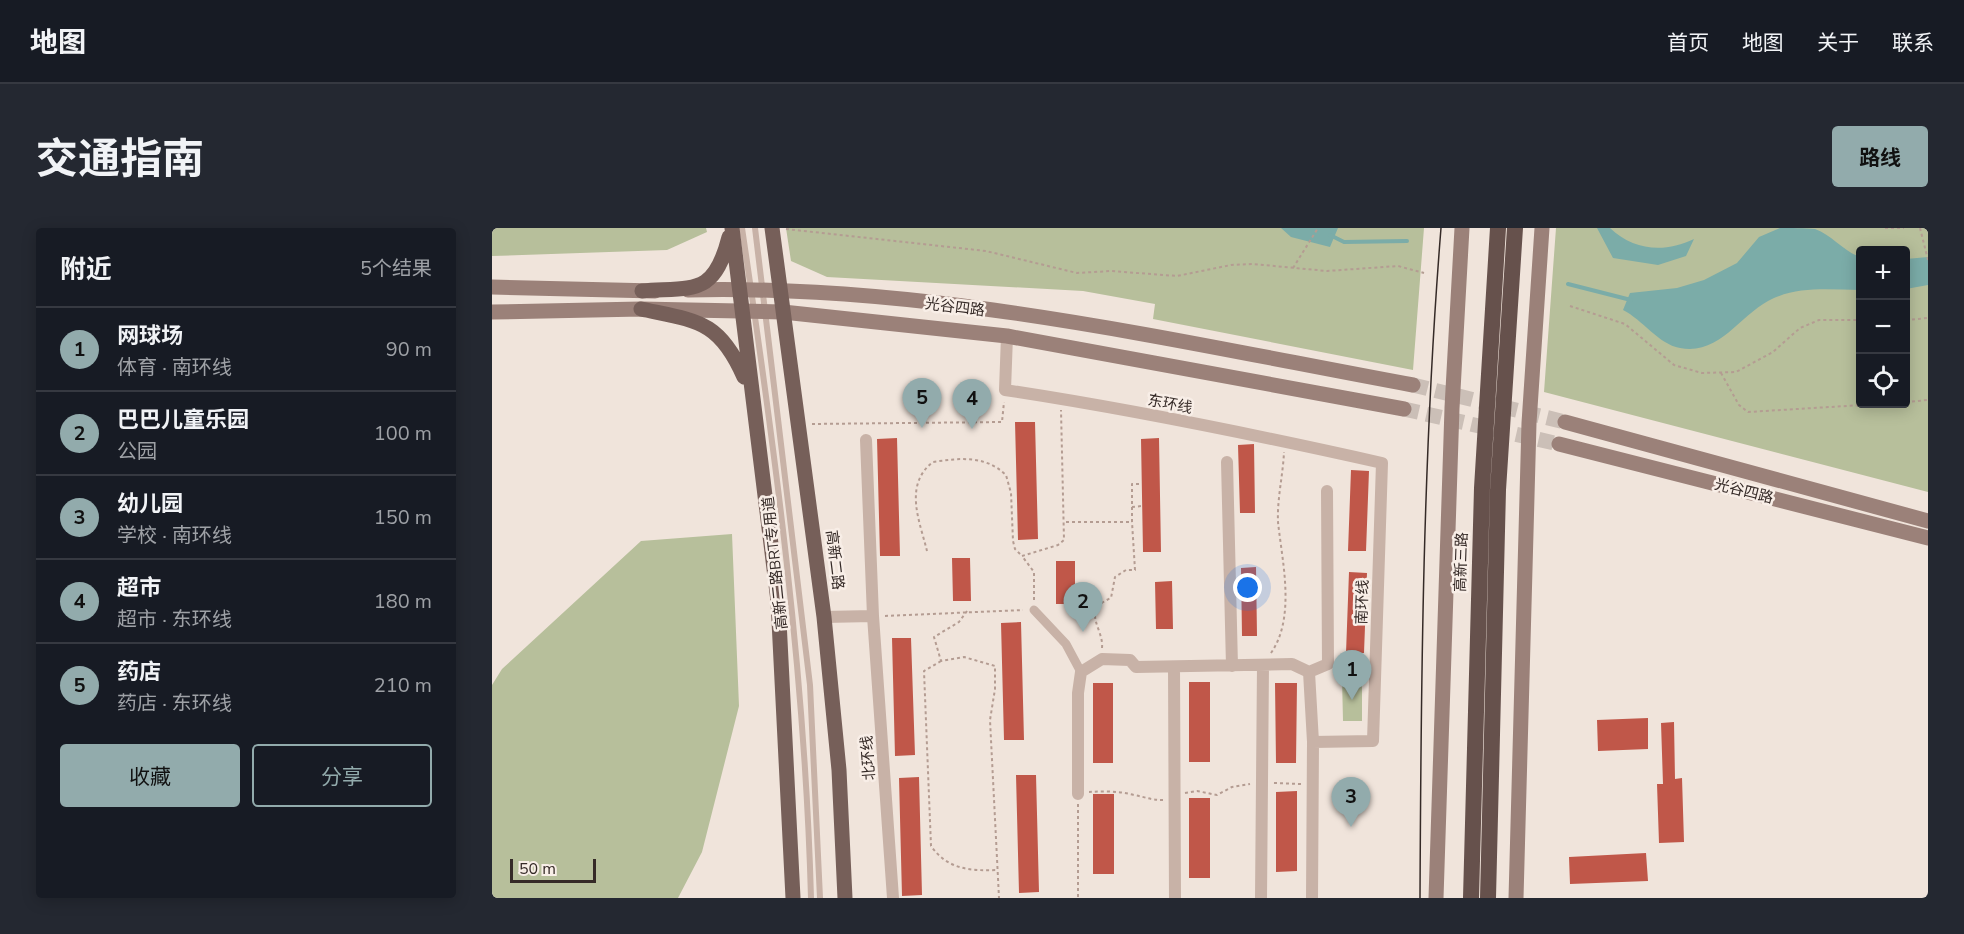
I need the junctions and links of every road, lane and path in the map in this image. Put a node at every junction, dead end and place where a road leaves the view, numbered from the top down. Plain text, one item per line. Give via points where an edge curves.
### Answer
1 (731, 228) edge
2 (742, 228) edge
3 (755, 228) edge
4 (772, 228) edge
5 (780, 228) edge
6 (1318, 228) edge
7 (1462, 228) edge
8 (1498, 228) edge
9 (1515, 228) edge
10 (1542, 228) edge
11 (1885, 228) edge
12 (1904, 228) edge
13 (1920, 228) edge
14 (1928, 260) edge
15 (1293, 268) junction
16 (1425, 273) dead end
17 (492, 287) edge
18 (751, 289) junction
19 (642, 291) junction
20 (781, 291) junction
21 (1570, 306) dead end
22 (641, 309) junction
23 (492, 312) edge
24 (783, 312) junction
25 (754, 313) junction
26 (1928, 318) edge
27 (1856, 320) edge
28 (1910, 320) edge
29 (1007, 336) junction
30 (1721, 372) junction
31 (1413, 385) tunnel mouth
32 (1005, 390) junction
33 (750, 391) junction
34 (1060, 399) junction
35 (1928, 400) edge
36 (1910, 402) edge
37 (1856, 405) edge
38 (1404, 409) tunnel mouth
39 (1565, 422) tunnel mouth
40 (810, 424) dead end
41 (866, 440) dead end
42 (1285, 441) junction
43 (1559, 444) tunnel mouth
44 (1227, 462) dead end
45 (1382, 463) joint
46 (1142, 484) dead end
47 (1327, 491) dead end
48 (1142, 506) dead end
49 (1132, 507) junction
50 (1928, 521) edge
51 (1066, 522) junction
52 (1132, 522) junction
53 (1928, 538) edge
54 (927, 551) dead end
55 (1022, 556) junction
56 (1034, 610) junction
57 (967, 612) junction
58 (873, 616) junction
59 (824, 617) junction
60 (1102, 659) junction
61 (941, 661) junction
62 (1263, 665) junction
63 (1232, 666) junction
64 (1174, 667) junction
65 (1081, 672) junction
66 (1309, 672) junction
67 (1313, 742) junction
68 (1262, 782) junction
69 (1313, 785) junction
70 (1078, 794) junction
71 (1175, 799) junction
72 (998, 870) junction
73 (793, 898) edge
74 (811, 898) edge
75 (820, 898) edge
76 (845, 898) edge
77 (894, 898) edge
78 (999, 898) edge
79 (1078, 898) edge
80 (1175, 898) edge
81 (1261, 898) edge
82 (1312, 898) edge
83 (1436, 898) edge
84 (1471, 898) edge
85 (1488, 898) edge
86 (1516, 898) edge

1 - 18 main road
1 - 19 main road via 718,272 709,280 696,287
2 - 18 lane, 高新二路BRT专用道
3 - 18 lane, 高新二路BRT专用道
4 - 20 main road, 高新二路
5 - 15 path via 986,251 1077,273 1177,276 1231,265
6 - 15 path
7 - 83 main road, 高新三路
8 - 84 highway, 高新三路, bridge via 1482,489
9 - 85 highway, bridge via 1498,490
10 - 86 main road via 1529,423
11 - 12 path
13 - 14 path
15 - 16 path via 1328,271 1398,266
17 - 19 main road, 光谷四路
18 - 19 main road, 光谷四路
18 - 20 main road, 光谷四路
18 - 25 main road
18 - 25 lane, 高新二路BRT专用道
20 - 24 main road, 高新二路
20 - 31 main road, 光谷四路 via 880,298 1118,328
21 - 30 path via 1625,324 1674,365 1702,373
22 - 23 main road, 光谷四路
22 - 25 main road, 光谷四路
22 - 33 main road via 692,320 712,330 737,362
24 - 25 main road, 光谷四路
24 - 29 main road, 光谷四路
24 - 59 main road, 高新二路
25 - 33 main road
25 - 74 lane, 高新二路BRT专用道 via 777,463 796,653
25 - 75 lane, 高新二路BRT专用道 via 810,685
26 - 28 path
27 - 30 path via 1819,320 1800,328 1773,352 1736,372
29 - 32 street
29 - 38 main road, 光谷四路
30 - 37 path via 1748,412
32 - 34 street, 东环线
32 - 40 path via 1002,422
33 - 73 main road via 778,601
34 - 42 street, 东环线
34 - 51 path
35 - 36 path
39 - 50 main road, 光谷四路
41 - 58 street, 北环线
42 - 45 street, 东环线
42 - 62 path via 1278,521 1283,546 1284,623 1277,645
43 - 53 main road, 光谷四路
44 - 63 street
45 - 67 street, 南环线 via 1373,741
46 - 49 path via 1132,484
47 - 66 street via 1328,664
48 - 49 path
49 - 52 path
51 - 52 path
51 - 55 path via 1064,540 1058,545
52 - 60 path via 1135,570 1115,577 1111,598 1103,601 1094,614 1102,638
54 - 55 path via 915,501 916,483 933,462 968,459 983,460 1006,475 1013,542
55 - 56 path via 1034,572
56 - 57 path
56 - 65 street via 1066,644
57 - 58 path
57 - 61 path via 960,622 934,637
58 - 59 street
58 - 77 street, 北环线
59 - 76 main road, 高新二路 via 839,770
60 - 64 street via 1130,660 1136,667
60 - 65 street
61 - 72 path via 964,657 994,666 990,720
61 - 72 path via 924,671 931,846 952,865 967,871
62 - 63 street
62 - 66 street via 1292,664
62 - 68 street
63 - 64 street
64 - 71 street
65 - 70 street
66 - 67 street
67 - 69 street
68 - 69 path
68 - 71 path via 1232,787 1217,795 1189,791
68 - 81 street
69 - 82 street
70 - 71 path via 1104,791 1149,800
70 - 79 path
71 - 80 street
72 - 78 path

